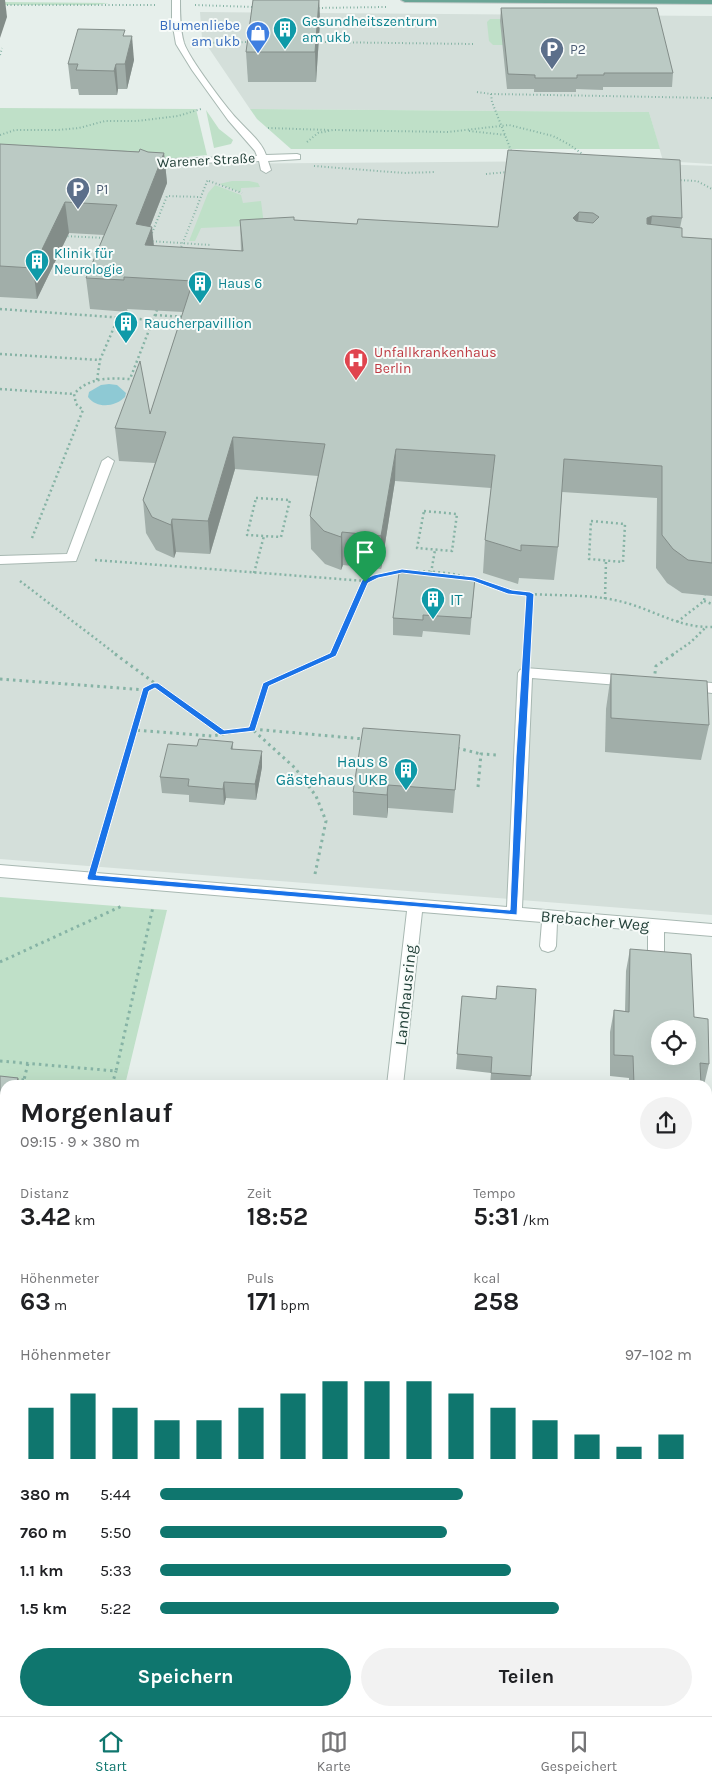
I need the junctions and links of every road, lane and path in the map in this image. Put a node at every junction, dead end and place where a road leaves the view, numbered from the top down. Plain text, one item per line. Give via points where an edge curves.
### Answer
1 (176, 0) edge
2 (405, 0) edge
3 (712, 2) edge
4 (125, 4) dead end
5 (0, 5) edge
6 (200, 42) dead end
7 (252, 42) edge
8 (318, 42) edge
9 (473, 44) dead end
10 (2, 48) dead end
11 (0, 55) edge
12 (638, 91) dead end
13 (477, 92) dead end
14 (491, 94) junction
15 (633, 96) junction
16 (712, 98) edge
17 (202, 109) dead end
18 (502, 124) junction
19 (265, 128) dead end
20 (335, 130) junction
21 (466, 131) junction
22 (0, 135) edge
23 (506, 135) junction
24 (305, 146) dead end
25 (513, 156) edge
26 (585, 156) edge
27 (297, 158) dead end
28 (213, 159) junction
29 (137, 163) edge
30 (264, 165) junction
31 (436, 172) dead end
32 (510, 172) edge
33 (486, 174) dead end
34 (207, 180) junction
35 (677, 180) edge
36 (712, 189) edge
37 (242, 193) dead end
38 (200, 198) junction
39 (63, 236) edge
40 (109, 238) edge
41 (183, 243) junction
42 (211, 245) dead end
43 (177, 258) edge
44 (162, 300) edge
45 (0, 309) edge
46 (155, 315) junction
47 (193, 317) edge
48 (118, 318) junction
49 (153, 320) junction
50 (0, 354) edge
51 (100, 360) junction
52 (97, 380) junction
53 (0, 389) edge
54 (74, 394) junction
55 (108, 461) dead end
56 (264, 536) junction
57 (435, 550) junction
58 (72, 558) junction
59 (0, 560) edge
60 (23, 560) junction
61 (606, 561) junction
62 (254, 572) junction
63 (431, 573) junction
64 (15, 578) dead end
65 (365, 582) junction
66 (704, 592) edge
67 (530, 594) junction
68 (605, 599) junction
69 (704, 601) junction
70 (712, 604) edge
71 (677, 622) junction
72 (712, 627) edge
73 (706, 628) junction
74 (525, 672) junction
75 (0, 679) edge
76 (654, 683) joint
77 (673, 684) edge
78 (156, 685) junction
79 (712, 688) edge
80 (146, 690) junction
81 (252, 729) junction
82 (133, 730) junction
83 (223, 733) junction
84 (367, 740) edge
85 (453, 748) edge
86 (480, 754) junction
87 (520, 756) junction
88 (478, 787) dead end
89 (0, 871) edge
90 (91, 878) junction
91 (310, 896) junction
92 (129, 903) dead end
93 (153, 904) dead end
94 (415, 905) junction
95 (514, 913) junction
96 (550, 916) junction
97 (656, 925) junction
98 (712, 930) edge
99 (548, 946) dead end
100 (656, 959) edge
101 (0, 962) edge
102 (0, 1061) edge
103 (28, 1063) junction
104 (116, 1071) junction
105 (8, 1079) edge
106 (24, 1080) joint
107 (113, 1080) edge
108 (396, 1080) edge

1 - 30 street, Warener Straße via 180,44 231,118 260,150
2 - 3 main road
4 - 5 path
6 - 7 path
8 - 9 path
10 - 11 path
12 - 15 path
13 - 14 path
14 - 15 path
14 - 18 path
15 - 16 path
17 - 22 path via 178,116 105,121 58,130 15,130
18 - 21 path
18 - 23 path
18 - 26 path via 556,139 577,148
19 - 20 path
20 - 21 path
20 - 24 path via 319,133
21 - 23 path
23 - 25 path
27 - 30 street, Warener Straße
28 - 29 street, Warener Straße
28 - 30 street, Warener Straße
28 - 34 path
30 - 31 path
32 - 33 path
34 - 37 path
34 - 38 path
35 - 36 path via 697,181
38 - 41 path
38 - 41 path via 167,196 148,241
39 - 40 path
41 - 42 path
41 - 43 path
44 - 46 path
45 - 48 path
46 - 47 path
46 - 49 path
48 - 49 path
48 - 51 path
49 - 52 path via 130,380
50 - 51 path
51 - 52 path
52 - 54 path via 83,385
53 - 54 path
54 - 60 path via 76,404 83,410
55 - 58 street
56 - 56 path via 281,538 290,500 256,498 247,535
56 - 62 path
57 - 57 path via 452,551 457,514 424,511 417,548
57 - 63 path
58 - 60 street
58 - 62 path
59 - 60 street
61 - 61 path via 623,562 625,524 591,522 589,559
61 - 68 path
62 - 65 path
63 - 65 path via 402,571 376,576
63 - 67 path via 467,578 511,592
64 - 78 path
65 - 81 path via 333,655 266,685
66 - 69 path
67 - 68 path
67 - 74 path
68 - 71 path via 623,602
69 - 70 path
69 - 71 path
71 - 73 path
72 - 73 path
73 - 76 path via 656,666
74 - 76 street
74 - 87 street
75 - 80 path
77 - 79 street
78 - 80 path
78 - 83 path
80 - 82 path
81 - 83 path
81 - 84 path
81 - 91 path via 295,768 316,796 326,821
82 - 83 path via 212,736
82 - 90 path
85 - 86 path
86 - 87 path
86 - 88 path
87 - 95 street
89 - 90 street, Brebacher Weg
90 - 91 street, Brebacher Weg
91 - 94 street, Brebacher Weg
92 - 101 path
93 - 104 path
94 - 95 street, Brebacher Weg
94 - 108 street, Landhausring
95 - 96 street, Brebacher Weg
96 - 97 street, Brebacher Weg
96 - 99 street
97 - 98 street, Brebacher Weg
97 - 100 street
102 - 103 path
103 - 104 path
103 - 106 path
104 - 107 path
105 - 106 path

